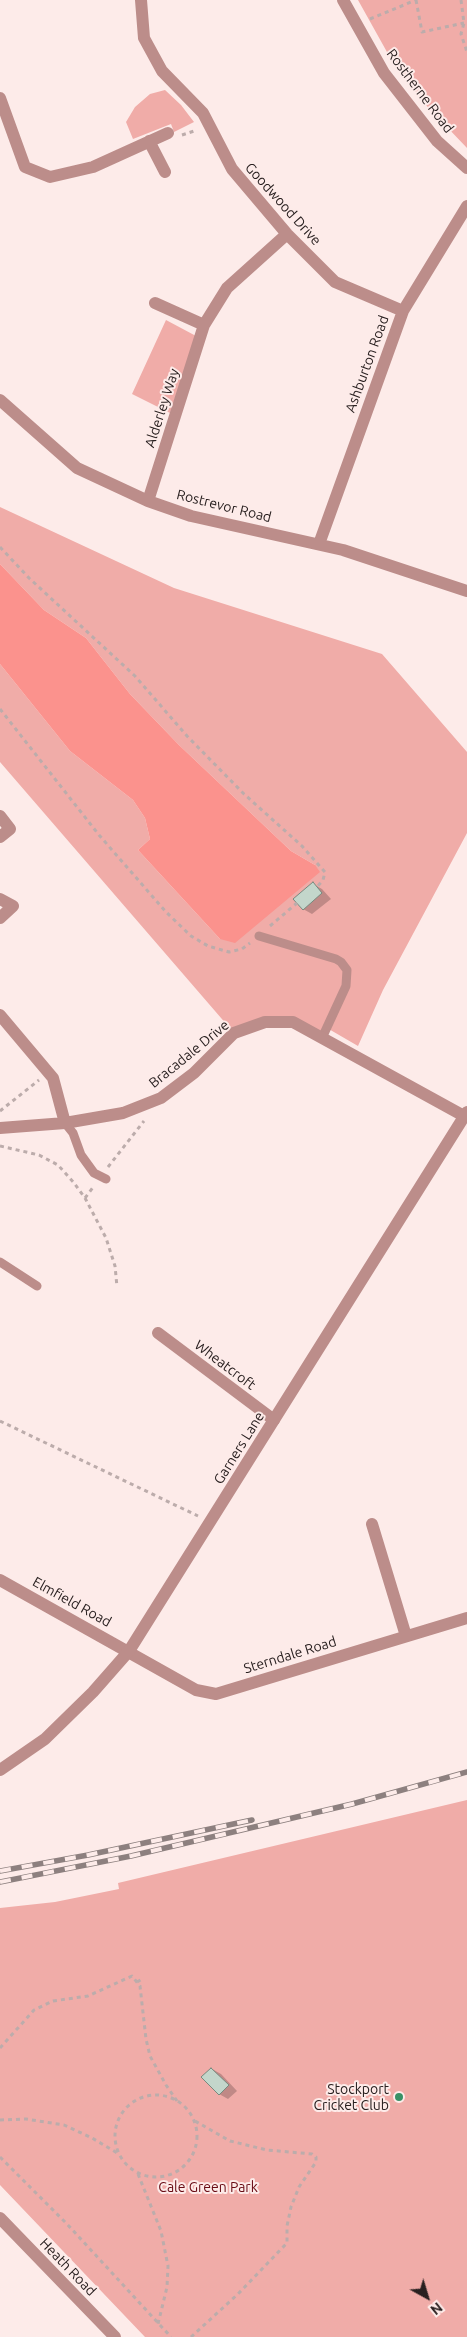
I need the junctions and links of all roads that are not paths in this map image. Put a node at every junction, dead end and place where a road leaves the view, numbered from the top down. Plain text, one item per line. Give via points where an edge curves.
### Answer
1 (141, 0) edge
2 (343, 0) edge
3 (0, 98) edge
4 (168, 133) road end
5 (149, 141) junction
6 (467, 168) edge
7 (165, 172) dead end
8 (467, 206) edge
9 (287, 234) junction
10 (155, 302) dead end
11 (402, 312) junction
12 (204, 325) junction
13 (0, 400) edge
14 (148, 501) junction
15 (319, 544) junction
16 (467, 591) edge
17 (0, 816) edge
18 (0, 837) edge
19 (0, 899) edge
20 (0, 918) edge
21 (259, 936) road end
22 (0, 1014) edge
23 (322, 1038) junction
24 (466, 1114) edge
25 (65, 1123) junction
26 (0, 1128) edge
27 (104, 1178) road end
28 (0, 1262) edge
29 (37, 1286) dead end
30 (158, 1333) dead end
31 (274, 1420) junction
32 (372, 1524) dead end
33 (0, 1580) edge
34 (467, 1618) edge
35 (406, 1636) junction
36 (129, 1651) junction
37 (0, 1770) edge
38 (0, 2218) edge
39 (115, 2337) edge

1 - 9 street, Goodwood Drive via 144,38 162,71 203,113 232,169
2 - 6 street, Rostherne Road via 384,72 437,141
3 - 5 street via 24,167 50,177 92,168
4 - 5 street
5 - 7 street
8 - 11 street, Ashburton Road
9 - 11 street, Goodwood Drive via 335,282
9 - 12 street, Alderley Way via 227,288
10 - 12 street
11 - 15 street, Ashburton Road
12 - 14 street, Alderley Way
13 - 14 street, Rostrevor Road via 78,468
14 - 15 street, Rostrevor Road via 191,516
15 - 16 street, Rostrevor Road
17 - 18 street via 10,829
19 - 20 street via 13,906
21 - 23 lane via 336,960 346,970 346,986
22 - 25 street via 53,1078
23 - 24 street, Bracadale Drive
23 - 25 street, Bracadale Drive via 293,1022 265,1022 234,1033 194,1073 161,1098 123,1113
24 - 31 street, Garners Lane
25 - 26 street, Bracadale Drive
25 - 27 lane via 81,1155 94,1173
28 - 29 lane
30 - 31 street, Wheatcroft
31 - 36 street, Garners Lane
32 - 35 street
33 - 36 street, Elmfield Road
34 - 35 street, Sterndale Road
35 - 36 street, Sterndale Road via 216,1694 196,1690
36 - 37 street, Garners Lane via 45,1739
38 - 39 street, Heath Road

